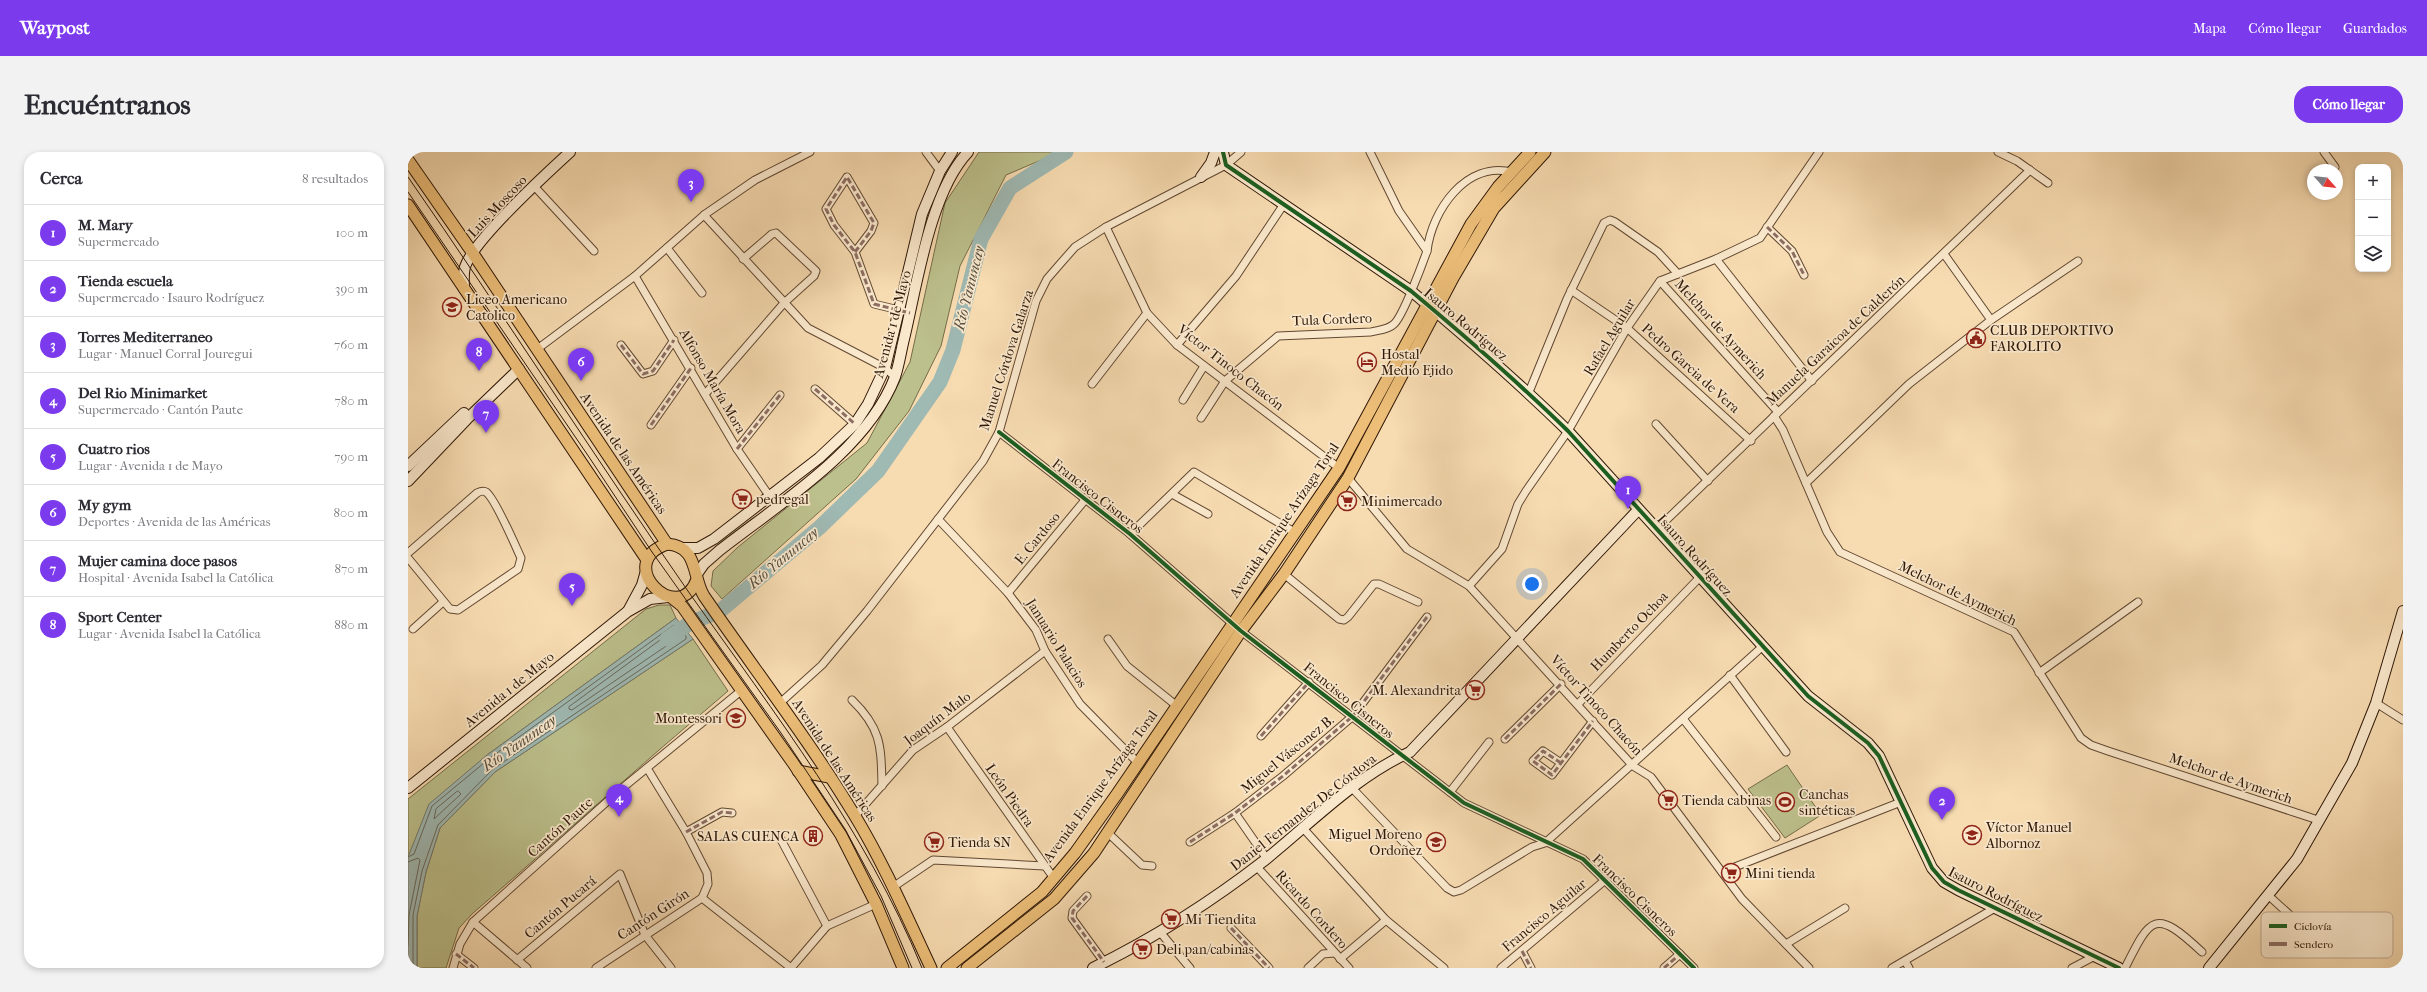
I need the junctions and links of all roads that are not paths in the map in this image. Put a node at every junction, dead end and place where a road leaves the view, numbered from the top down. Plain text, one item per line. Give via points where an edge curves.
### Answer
1 (570, 152) edge
2 (810, 152) edge
3 (926, 152) edge
4 (952, 152) edge
5 (968, 152) edge
6 (1215, 152) edge
7 (1223, 152) edge
8 (1241, 152) edge
9 (1370, 152) edge
10 (1530, 152) edge
11 (1545, 152) edge
12 (1819, 152) edge
13 (1998, 152) edge
14 (2324, 152) edge
15 (408, 160) edge
16 (2333, 164) edge
17 (1226, 165) junction
18 (2030, 170) junction
19 (940, 171) junction
20 (1512, 172) junction
21 (1201, 177) junction
22 (2048, 183) dead end
23 (534, 186) junction
24 (1284, 204) junction
25 (408, 205) edge
26 (704, 215) junction
27 (1106, 227) junction
28 (1767, 227) junction
29 (667, 248) junction
30 (594, 251) dead end
31 (1427, 251) junction
32 (472, 252) junction
33 (855, 252) junction
34 (1944, 254) junction
35 (744, 259) junction
36 (1716, 259) junction
37 (2078, 261) dead end
38 (1678, 274) junction
39 (1804, 275) dead end
40 (635, 276) junction
41 (1660, 281) junction
42 (464, 289) junction
43 (1571, 290) junction
44 (1411, 292) junction
45 (702, 293) dead end
46 (784, 303) junction
47 (1426, 304) junction
48 (899, 310) junction
49 (1436, 312) junction
50 (910, 313) junction
51 (1147, 313) junction
52 (1991, 320) junction
53 (1627, 328) junction
54 (674, 340) junction
55 (621, 345) dead end
56 (1177, 345) junction
57 (536, 350) junction
58 (518, 366) junction
59 (1204, 366) junction
60 (691, 368) junction
61 (885, 368) junction
62 (895, 377) junction
63 (1225, 381) junction
64 (1812, 381) junction
65 (1092, 384) dead end
66 (815, 389) dead end
67 (1529, 392) junction
68 (706, 393) junction
69 (780, 395) dead end
70 (1183, 400) dead end
71 (1776, 414) junction
72 (1201, 418) dead end
73 (855, 424) junction
74 (1656, 424) dead end
75 (651, 425) dead end
76 (1568, 431) junction
77 (999, 432) junction
78 (1751, 441) junction
79 (737, 449) junction
80 (408, 466) edge
81 (1339, 468) junction
82 (1348, 478) junction
83 (408, 481) edge
84 (1708, 482) junction
85 (1806, 483) junction
86 (1172, 494) junction
87 (770, 497) junction
88 (1085, 500) junction
89 (1638, 510) junction
90 (1208, 514) dead end
91 (938, 519) junction
92 (1657, 529) junction
93 (1296, 533) junction
94 (1130, 534) junction
95 (667, 544) junction
96 (680, 548) junction
97 (408, 553) edge
98 (408, 558) edge
99 (647, 560) junction
100 (646, 571) junction
101 (1284, 574) junction
102 (697, 577) junction
103 (1700, 577) junction
104 (1469, 586) junction
105 (1008, 593) junction
106 (670, 597) junction
107 (443, 602) junction
108 (1418, 602) dead end
109 (2138, 602) dead end
110 (2403, 611) edge
111 (627, 612) junction
112 (1427, 617) dead end
113 (1232, 624) junction
114 (413, 629) dead end
115 (1241, 631) junction
116 (1516, 637) junction
117 (1108, 638) dead end
118 (1763, 646) junction
119 (1045, 651) junction
120 (2039, 673) junction
121 (1730, 675) junction
122 (1310, 682) junction
123 (1561, 684) junction
124 (742, 690) junction
125 (852, 700) dead end
126 (780, 703) junction
127 (2376, 703) junction
128 (1578, 704) junction
129 (1177, 706) junction
130 (1353, 716) junction
131 (1684, 720) junction
132 (2403, 720) edge
133 (1593, 721) junction
134 (947, 727) junction
135 (1261, 736) dead end
136 (1505, 740) dead end
137 (1489, 742) dead end
138 (1786, 752) dead end
139 (1403, 755) junction
140 (1138, 763) junction
141 (1562, 763) dead end
142 (1633, 766) junction
143 (647, 768) junction
144 (798, 771) junction
145 (829, 777) junction
146 (882, 786) junction
147 (408, 788) edge
148 (1353, 789) junction
149 (1450, 792) junction
150 (1901, 802) junction
151 (732, 813) dead end
152 (1235, 813) junction
153 (855, 816) junction
154 (2318, 820) junction
155 (1302, 827) junction
156 (686, 832) junction
157 (1107, 832) junction
158 (778, 834) dead end
159 (1776, 837) dead end
160 (1190, 842) dead end
161 (1545, 843) junction
162 (1267, 859) junction
163 (1044, 866) junction
164 (1152, 866) dead end
165 (1257, 867) junction
166 (1722, 872) junction
167 (1053, 878) junction
168 (1604, 881) junction
169 (893, 887) junction
170 (1087, 896) dead end
171 (2269, 896) junction
172 (702, 898) junction
173 (876, 904) junction
174 (1845, 908) dead end
175 (1995, 908) junction
176 (2287, 912) edge
177 (1386, 920) junction
178 (473, 922) junction
179 (827, 926) junction
180 (1231, 928) dead end
181 (1160, 932) junction
182 (645, 935) junction
183 (1786, 944) junction
184 (1522, 951) junction
185 (2202, 952) dead end
186 (1334, 953) junction
187 (456, 954) junction
188 (1680, 954) junction
189 (2095, 956) junction
190 (1340, 959) junction
191 (517, 960) junction
192 (1905, 961) junction
193 (1104, 962) junction
194 (453, 968) edge
195 (474, 968) edge
196 (526, 968) edge
197 (596, 968) edge
198 (671, 968) edge
199 (791, 968) edge
200 (903, 968) edge
201 (931, 968) edge
202 (948, 968) edge
203 (967, 968) edge
204 (1093, 968) edge
205 (1190, 968) edge
206 (1269, 968) edge
207 (1308, 968) edge
208 (1349, 968) edge
209 (1444, 968) edge
210 (1501, 968) edge
211 (1531, 968) edge
212 (1664, 968) edge
213 (1694, 968) edge
214 (1809, 968) edge
215 (1892, 968) edge
216 (1909, 968) edge
217 (2072, 968) edge
218 (2119, 968) edge
219 (2125, 968) edge
220 (2209, 968) edge

1 - 23 street, Luis Moscoso
2 - 26 street via 755,180
3 - 19 street
4 - 19 street, Avenida 1 de Mayo
5 - 50 street, Avenida 1 de Mayo via 957,163 947,183 932,224
6 - 21 street
7 - 17 street
8 - 17 street, Manuel Córdova Galarza
9 - 31 street via 1399,211
10 - 20 main road, Avenida Enrique Arízaga Toral
11 - 49 main road, Avenida Enrique Arízaga Toral via 1494,208
12 - 28 street
13 - 18 street
14 - 16 street
15 - 32 main road, Avenida de las Américas
17 - 21 street, Manuel Córdova Galarza
17 - 24 street, Isauro Rodríguez
18 - 22 street
18 - 34 street, Manuela Garaicoa de Calderón
19 - 48 street, Avenida 1 de Mayo via 922,214
20 - 31 street via 1500,169 1471,176 1455,191 1433,224
20 - 47 main road, Avenida Enrique Arízaga Toral via 1470,224
21 - 27 street, Manuel Córdova Galarza
23 - 30 street
23 - 32 street, Luis Moscoso
24 - 44 street, Isauro Rodríguez
24 - 56 street via 1236,276
25 - 42 main road
26 - 29 street
26 - 35 street
27 - 51 street, Víctor Tinoco Chacón
27 - 77 street, Manuel Córdova Galarza via 1075,248 1047,279 1036,301
28 - 36 street via 1760,238
28 - 39 street via 1792,251
29 - 40 street
29 - 45 street
31 - 44 street
32 - 42 street, Luis Moscoso via 465,268
32 - 57 main road, Avenida de las Américas
33 - 33 street via 874,223 847,177 826,209 834,226
33 - 48 street via 874,304
34 - 52 street
34 - 64 street, Manuela Garaicoa de Calderón
35 - 46 street
35 - 46 street via 776,233 814,267 814,276
36 - 38 street
36 - 64 street
37 - 52 street
38 - 41 street
38 - 43 street via 1658,252 1610,220 1604,223
40 - 54 street, Alfonso María Mora
40 - 57 street
41 - 53 street, Rafael Aguilar
41 - 71 street, Melchor de Aymerich
42 - 58 main road
43 - 53 street, Pedro Garcia de Vera
43 - 67 street
44 - 47 street, Isauro Rodríguez
44 - 63 street, Tula Cordero via 1394,324 1383,330 1282,334
46 - 61 street via 808,328
46 - 68 street
47 - 49 street, Isauro Rodríguez
47 - 81 main road, Avenida Enrique Arízaga Toral
48 - 50 street
48 - 61 street, Avenida 1 de Mayo
49 - 67 street, Isauro Rodríguez
49 - 82 main road, Avenida Enrique Arízaga Toral
50 - 62 street, Avenida 1 de Mayo
51 - 56 street, Víctor Tinoco Chacón
51 - 65 street
52 - 85 street via 1909,384
53 - 76 street, Rafael Aguilar
53 - 78 street, Pedro Garcia de Vera
54 - 55 street via 653,371 647,374 643,374
54 - 60 street, Alfonso María Mora
56 - 59 street, Víctor Tinoco Chacón
57 - 95 main road, Avenida de las Américas
58 - 80 street
58 - 83 street
58 - 99 main road
59 - 63 street, Víctor Tinoco Chacón
59 - 70 street
60 - 68 street, Alfonso María Mora
60 - 75 street
61 - 62 street
61 - 73 street, Avenida 1 de Mayo via 868,404
62 - 102 street, Avenida 1 de Mayo via 878,410 859,436 827,466 709,558
63 - 72 street, Tula Cordero
63 - 81 street, Víctor Tinoco Chacón
64 - 71 street, Manuela Garaicoa de Calderón
66 - 73 street
67 - 76 street, Isauro Rodríguez
68 - 79 street, Alfonso María Mora
69 - 79 street
71 - 78 street, Manuela Garaicoa de Calderón
71 - 85 street, Melchor de Aymerich
73 - 87 street, Avenida 1 de Mayo via 819,458
74 - 84 street
76 - 89 street, Isauro Rodríguez
76 - 104 street, Rafael Aguilar via 1518,504 1502,549
77 - 88 street, Francisco Cisneros
77 - 91 street, Manuel Córdova Galarza via 983,461
78 - 84 street, Manuela Garaicoa de Calderón
79 - 87 street, Alfonso María Mora
81 - 93 main road, Avenida Enrique Arízaga Toral
82 - 101 main road, Avenida Enrique Arízaga Toral
82 - 104 street, Víctor Tinoco Chacón via 1407,549
84 - 92 street, Manuela Garaicoa de Calderón
85 - 120 street, Melchor de Aymerich via 1827,532 1840,552 2014,632
86 - 90 street
86 - 93 street via 1194,472
86 - 94 street
87 - 96 street, Avenida 1 de Mayo via 704,546
88 - 94 street, Francisco Cisneros
88 - 105 street, E. Cardoso
89 - 92 street, Isauro Rodríguez
89 - 116 street, Daniel Fernandez De Córdova
91 - 105 street, Januario Palacios
91 - 126 street, Manuel Córdova Galarza via 822,665
92 - 103 street, Isauro Rodríguez
93 - 113 main road, Avenida Enrique Arízaga Toral
94 - 113 street, Francisco Cisneros
95 - 96 main road
95 - 99 main road via 655,549
96 - 102 main road, Avenida de las Américas via 690,558
97 - 107 street via 477,493 486,492 521,558 521,563 518,569 458,610 450,609
98 - 107 street
99 - 100 main road
100 - 106 main road via 652,585
100 - 111 street, Avenida 1 de Mayo via 642,585
101 - 108 street via 1339,619 1348,618 1374,584
101 - 115 main road, Avenida Enrique Arízaga Toral
102 - 106 main road via 689,591
102 - 126 main road, Avenida de las Américas via 704,596
103 - 118 street, Isauro Rodríguez
103 - 128 street, Humberto Ochoa
104 - 116 street, Víctor Tinoco Chacón
105 - 119 street, Januario Palacios via 1036,630
106 - 111 street, Avenida 1 de Mayo via 650,599
106 - 124 main road via 682,606
107 - 114 street
109 - 120 street
110 - 127 street
111 - 147 street, Avenida 1 de Mayo
112 - 130 street, Miguel Vásconez B.
113 - 115 street, Francisco Cisneros
113 - 129 main road, Avenida Enrique Arízaga Toral
115 - 122 street, Francisco Cisneros
115 - 157 main road, Avenida Enrique Arízaga Toral
116 - 123 street, Víctor Tinoco Chacón
116 - 139 street, Daniel Fernandez De Córdova via 1419,744
117 - 129 street via 1127,666
118 - 121 street
118 - 150 street, Isauro Rodríguez via 1808,696 1868,743 1879,756
119 - 134 street, Joaquín Malo
119 - 140 street, Januario Palacios via 1080,704
120 - 154 street, Melchor de Aymerich via 2081,738 2091,745
121 - 131 street
121 - 138 street
122 - 130 street, Francisco Cisneros
122 - 135 street
123 - 128 street, Víctor Tinoco Chacón
123 - 136 street
124 - 143 street, Cantón Paute
124 - 144 main road
125 - 146 street via 868,715 874,728 881,749
126 - 145 main road, Avenida de las Américas
127 - 132 street
127 - 154 street via 2352,763
128 - 133 street, Víctor Tinoco Chacón
129 - 140 main road, Avenida Enrique Arízaga Toral
130 - 139 street, Francisco Cisneros
130 - 152 street, Miguel Vásconez B.
131 - 142 street
131 - 159 street
133 - 141 street
133 - 142 street, Víctor Tinoco Chacón
134 - 146 street, Joaquín Malo via 913,750
134 - 163 street, León Piedra
137 - 149 street
139 - 148 street, Daniel Fernandez De Córdova
139 - 149 street, Francisco Cisneros
140 - 167 main road, Avenida Enrique Arízaga Toral via 1075,853
142 - 161 street
142 - 166 street, Víctor Tinoco Chacón via 1651,777
143 - 156 street, Cantón Girón
143 - 178 street, Cantón Paute
144 - 145 main road
144 - 173 main road via 841,835
145 - 153 main road, Avenida de las Américas
146 - 153 street, Joaquín Malo
148 - 155 street, Daniel Fernandez De Córdova
148 - 161 street via 1447,888 1454,892 1532,847
149 - 161 street, Francisco Cisneros via 1464,803
150 - 166 street
150 - 175 street, Isauro Rodríguez via 1937,876 1958,890
151 - 156 street via 720,813
152 - 160 street, Miguel Vásconez B.
152 - 162 street, Miguel Vásconez B.
153 - 169 main road, Avenida de las Américas
154 - 171 street via 2297,859
155 - 162 street, Daniel Fernandez De Córdova
155 - 177 street
156 - 172 street, Cantón Girón via 708,877 708,886
157 - 164 street via 1142,865
157 - 203 main road, Avenida Enrique Arízaga Toral via 1089,858 1054,899
158 - 179 street
161 - 168 street, Francisco Cisneros via 1582,859
162 - 165 street, Daniel Fernandez De Córdova
163 - 167 street, León Piedra
163 - 169 street via 933,860
165 - 181 street, Daniel Fernandez De Córdova
165 - 186 street, Ricardo Cordero
166 - 183 street, Víctor Tinoco Chacón via 1742,899
167 - 202 main road, Avenida Enrique Arízaga Toral via 1032,901
168 - 184 street, Francisco Aguilar
168 - 188 street, Francisco Cisneros
169 - 201 main road, Avenida de las Américas
170 - 193 street via 1073,911 1072,918
171 - 176 street
171 - 220 street
172 - 182 street, Cantón Girón
172 - 199 street
173 - 179 street
173 - 200 main road
174 - 183 street
175 - 189 street, Isauro Rodríguez
175 - 192 street
177 - 190 street
177 - 209 street
178 - 187 street, Cantón Paute
178 - 191 street
179 - 199 street
180 - 206 street
181 - 193 street, Daniel Fernandez De Córdova
181 - 205 street
182 - 191 street, Cantón Pucará via 620,874
182 - 197 street, Cantón Girón
182 - 198 street
183 - 214 street, Víctor Tinoco Chacón
184 - 210 street, Francisco Aguilar
184 - 211 street
185 - 219 street via 2176,930 2160,924 2151,925 2143,932
186 - 190 street, Ricardo Cordero
186 - 207 street via 1322,954
187 - 194 street, Cantón Paute
187 - 195 street
188 - 212 street
188 - 213 street, Francisco Cisneros
189 - 217 street
189 - 218 street, Isauro Rodríguez
190 - 208 street, Ricardo Cordero
191 - 196 street
192 - 215 street
192 - 216 street
193 - 204 street, Daniel Fernandez De Córdova

